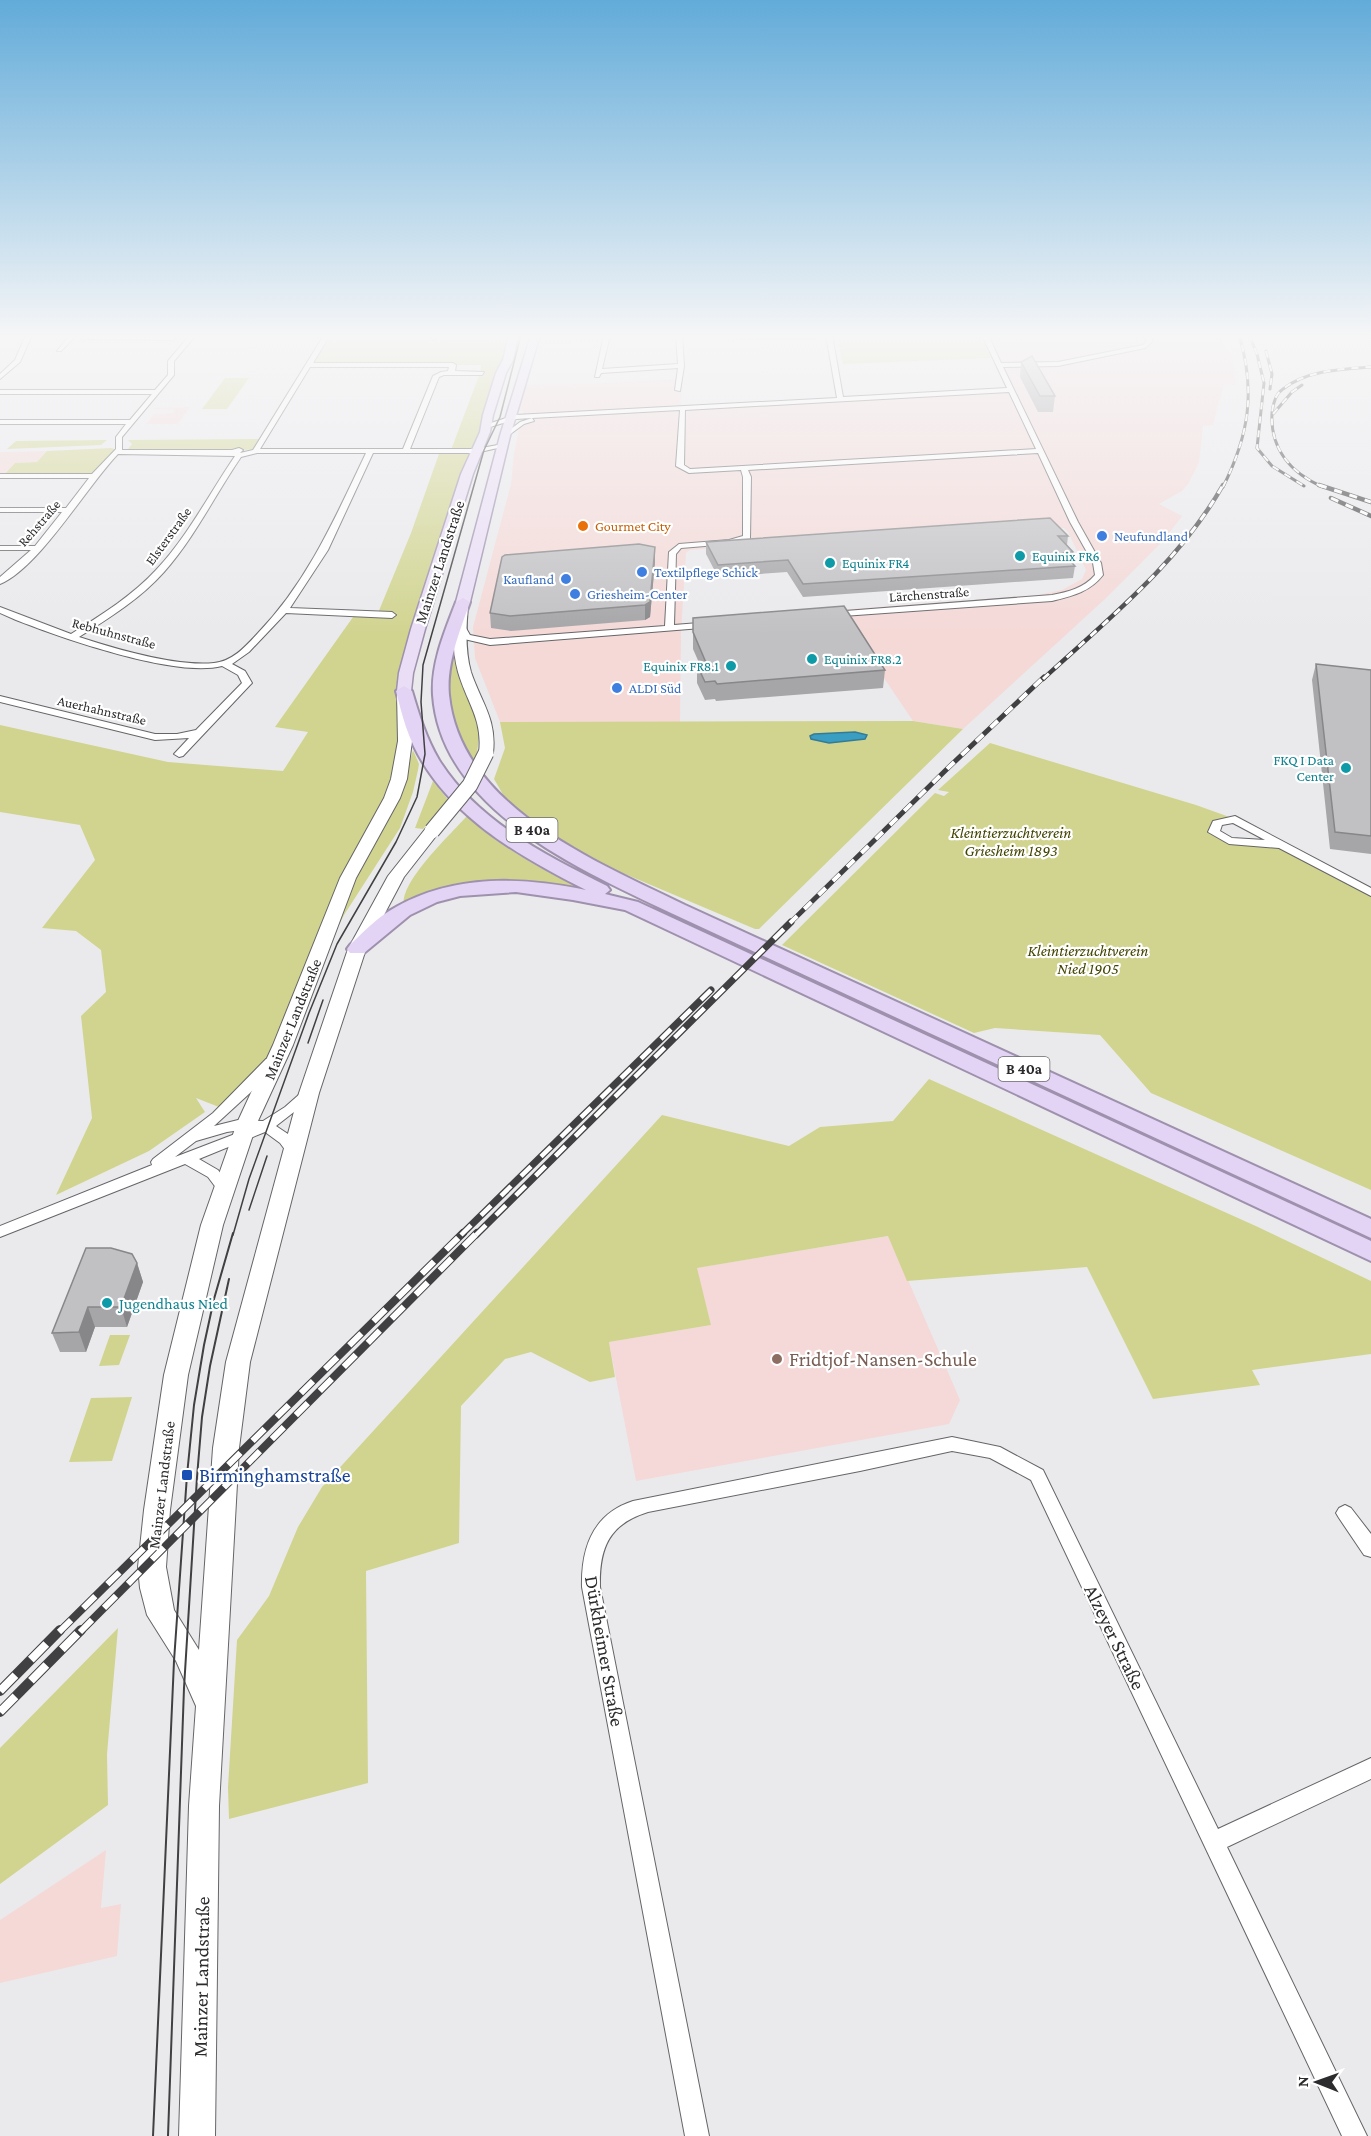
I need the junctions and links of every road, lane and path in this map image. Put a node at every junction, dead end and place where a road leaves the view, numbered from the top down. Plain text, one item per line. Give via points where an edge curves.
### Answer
1 (121, 435) edge
2 (266, 435) edge
3 (412, 435) edge
4 (484, 435) edge
5 (506, 435) edge
6 (510, 435) edge
7 (682, 435) edge
8 (1032, 435) edge
9 (504, 441) junction
10 (257, 450) junction
11 (406, 450) junction
12 (370, 451) junction
13 (477, 451) junction
14 (116, 452) junction
15 (1040, 452) junction
16 (236, 454) junction
17 (744, 468) junction
18 (0, 476) edge
19 (95, 476) junction
20 (0, 510) edge
21 (69, 510) junction
22 (0, 548) edge
23 (36, 548) junction
24 (0, 581) edge
25 (462, 602) junction
26 (0, 610) edge
27 (286, 610) junction
28 (392, 615) dead end
29 (826, 616) edge
30 (726, 623) edge
31 (460, 625) junction
32 (669, 628) junction
33 (72, 637) junction
34 (490, 642) junction
35 (461, 657) junction
36 (225, 664) junction
37 (404, 691) junction
38 (0, 699) edge
39 (198, 733) junction
40 (179, 754) dead end
41 (1281, 845) junction
42 (1371, 893) edge
43 (703, 940) junction
44 (357, 949) junction
45 (283, 1045) junction
46 (309, 1093) junction
47 (251, 1129) junction
48 (189, 1141) junction
49 (294, 1152) junction
50 (184, 1158) junction
51 (139, 1175) junction
52 (225, 1189) junction
53 (1371, 1229) edge
54 (0, 1232) edge
55 (1371, 1252) edge
56 (994, 1452) joint
57 (1345, 1513) dead end
58 (1371, 1550) edge
59 (212, 1710) junction
60 (1371, 1768) edge
61 (1213, 1843) junction
62 (197, 2136) edge
63 (697, 2136) edge
64 (1355, 2136) edge

1 - 14 street, Rehstraße
2 - 10 street
3 - 11 street
4 - 13 main road, Mainzer Landstraße
5 - 9 main road, Mainzer Landstraße
6 - 9 street
7 - 17 street via 681,468
8 - 15 street, Lärchenstraße
9 - 13 street
9 - 25 main road, Mainzer Landstraße
10 - 12 street
10 - 16 street
11 - 12 street
11 - 13 street
12 - 27 street via 325,549
13 - 37 main road, Mainzer Landstraße via 418,629
14 - 16 street
14 - 19 street, Rehstraße
15 - 17 street
15 - 29 street, Lärchenstraße via 1097,563 1099,575 1087,586 1052,598
16 - 33 street, Elsterstraße via 161,571 137,594
17 - 32 street via 747,537 676,548 672,554
18 - 19 street
19 - 21 street, Rehstraße
20 - 21 street
21 - 23 street, Rehstraße
22 - 23 street
23 - 24 street, Rehstraße
25 - 31 main road, Mainzer Landstraße
25 - 53 highway, B 40a via 445,652 441,697 444,723 466,766 528,828 599,870 678,909
26 - 33 street, Rebhuhnstraße
27 - 28 street
27 - 36 street
30 - 32 street
31 - 34 street via 467,637
31 - 35 main road, Mainzer Landstraße
32 - 34 street
33 - 36 street, Rebhuhnstraße via 160,660
34 - 35 street via 473,647
35 - 44 main road, Mainzer Landstraße, bridge via 488,729 482,767 396,876
36 - 39 street via 242,673 247,683
37 - 43 highway, B 40a via 422,748 448,785 493,829 554,867
37 - 45 main road, Mainzer Landstraße via 405,741 399,779 348,878
38 - 39 street, Auerhahnstraße via 155,737
39 - 40 street
41 - 41 street via 1235,819 1217,823 1214,832 1229,841
41 - 42 street
43 - 44 highway via 631,906 557,889 499,885 475,887 424,901 383,925
43 - 55 highway, B 40a
44 - 46 main road, Mainzer Landstraße
45 - 47 main road, Mainzer Landstraße
45 - 48 street via 256,1079
46 - 47 street via 289,1112
46 - 49 main road, Mainzer Landstraße
47 - 48 street via 226,1126
47 - 49 street via 284,1137
47 - 50 street
47 - 52 main road, Mainzer Landstraße
48 - 51 street
49 - 59 main road, Mainzer Landstraße via 252,1300 230,1407
50 - 51 street
50 - 52 street via 219,1177
51 - 54 street
52 - 59 main road, Mainzer Landstraße via 210,1234 176,1375 152,1568 161,1615 186,1652
56 - 61 street, Alzeyer Straße via 1037,1475
56 - 63 street, Dürkheimer Straße via 952,1444 648,1504 621,1513 599,1537 590,1564 591,1587
57 - 58 street
59 - 62 main road, Mainzer Landstraße via 204,1806
60 - 61 street
61 - 64 street, Alzeyer Straße

